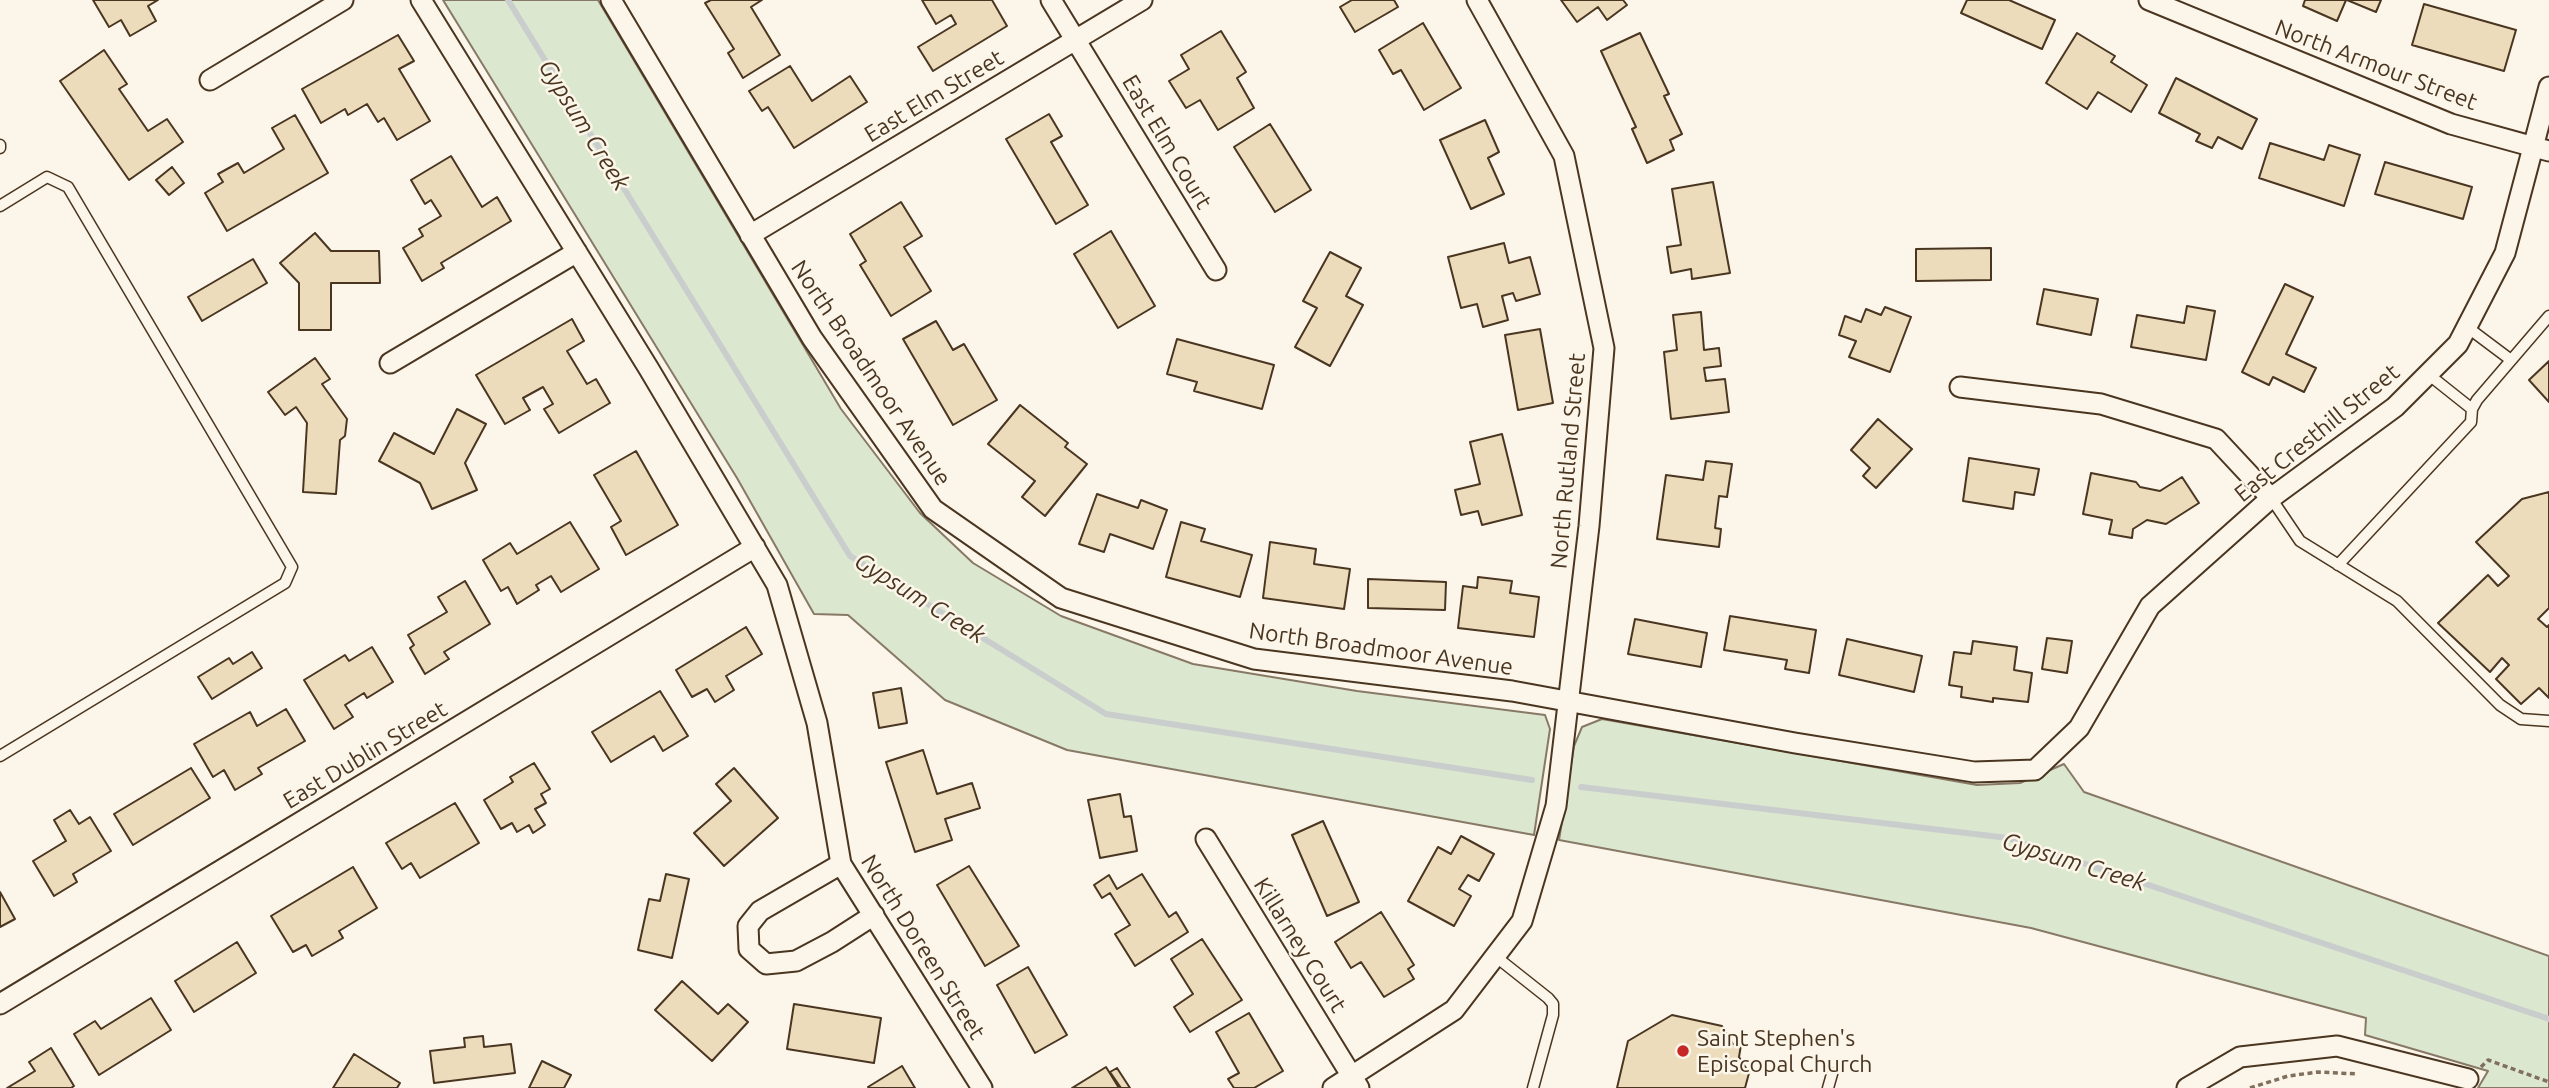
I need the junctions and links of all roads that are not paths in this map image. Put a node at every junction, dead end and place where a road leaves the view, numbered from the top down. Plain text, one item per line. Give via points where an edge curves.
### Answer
1 (343, 0) edge
2 (421, 0) edge
3 (611, 0) edge
4 (1051, 0) edge
5 (1142, 0) edge
6 (1477, 0) edge
7 (2149, 0) edge
8 (1077, 39) junction
9 (210, 79) dead end
10 (2549, 87) edge
11 (2542, 148) edge
12 (0, 206) edge
13 (750, 235) junction
14 (577, 252) junction
15 (1216, 270) dead end
16 (2549, 316) edge
17 (2466, 327) junction
18 (2511, 360) junction
19 (390, 363) dead end
20 (2428, 374) junction
21 (1960, 387) dead end
22 (2472, 409) junction
23 (2271, 498) junction
24 (755, 548) junction
25 (2338, 565) junction
26 (1567, 701) junction
27 (2549, 721) edge
28 (0, 756) edge
29 (2035, 769) joint
30 (1206, 839) dead end
31 (841, 864) junction
32 (874, 915) junction
33 (1495, 956) junction
34 (0, 1004) edge
35 (1832, 1074) dead end
36 (2468, 1079) road end
37 (1355, 1082) edge
38 (982, 1088) edge
39 (1334, 1088) edge
40 (1533, 1088) edge
41 (1828, 1088) edge
42 (2187, 1088) edge

1 - 9 street
2 - 14 street
3 - 13 street, North Broadmoor Avenue
4 - 8 street, East Elm Court
5 - 8 street, East Elm Street
6 - 26 street, North Rutland Street via 1564,156 1604,348 1589,526
7 - 11 street, North Armour Street via 2451,124
8 - 13 street, East Elm Street
8 - 15 street, East Elm Court
10 - 11 street, East Cresthill Street
11 - 17 street, East Cresthill Street via 2505,253
12 - 28 lane via 47,177 68,187 292,567 285,583
13 - 26 street, North Broadmoor Avenue via 812,338 933,509 1061,598 1254,659
14 - 19 street
14 - 24 street
16 - 18 lane
17 - 18 lane
17 - 20 street, East Cresthill Street via 2458,344
18 - 22 lane
20 - 22 lane
20 - 23 street, East Cresthill Street via 2395,407
21 - 23 street via 2101,404 2216,439
22 - 25 lane via 2471,422
23 - 25 lane via 2300,541
23 - 29 street, East Cresthill Street via 2150,606 2078,728
24 - 31 street, North Doreen Street via 777,585 817,723
24 - 34 street, East Dublin Street
25 - 27 lane via 2397,601 2500,705 2521,719
26 - 29 street, North Broadmoor Avenue via 1974,772
26 - 33 street, North Rutland Street via 1556,806 1521,921
30 - 37 street, Killarney Court
31 - 32 street, North Doreen Street
31 - 32 street via 760,911 748,926 749,949 766,964 796,961
32 - 38 street, North Doreen Street
33 - 37 street, North Rutland Street via 1454,1010
33 - 40 lane via 1553,1004
35 - 41 lane
36 - 42 street via 2337,1046 2239,1057
37 - 39 street, North Rutland Street

